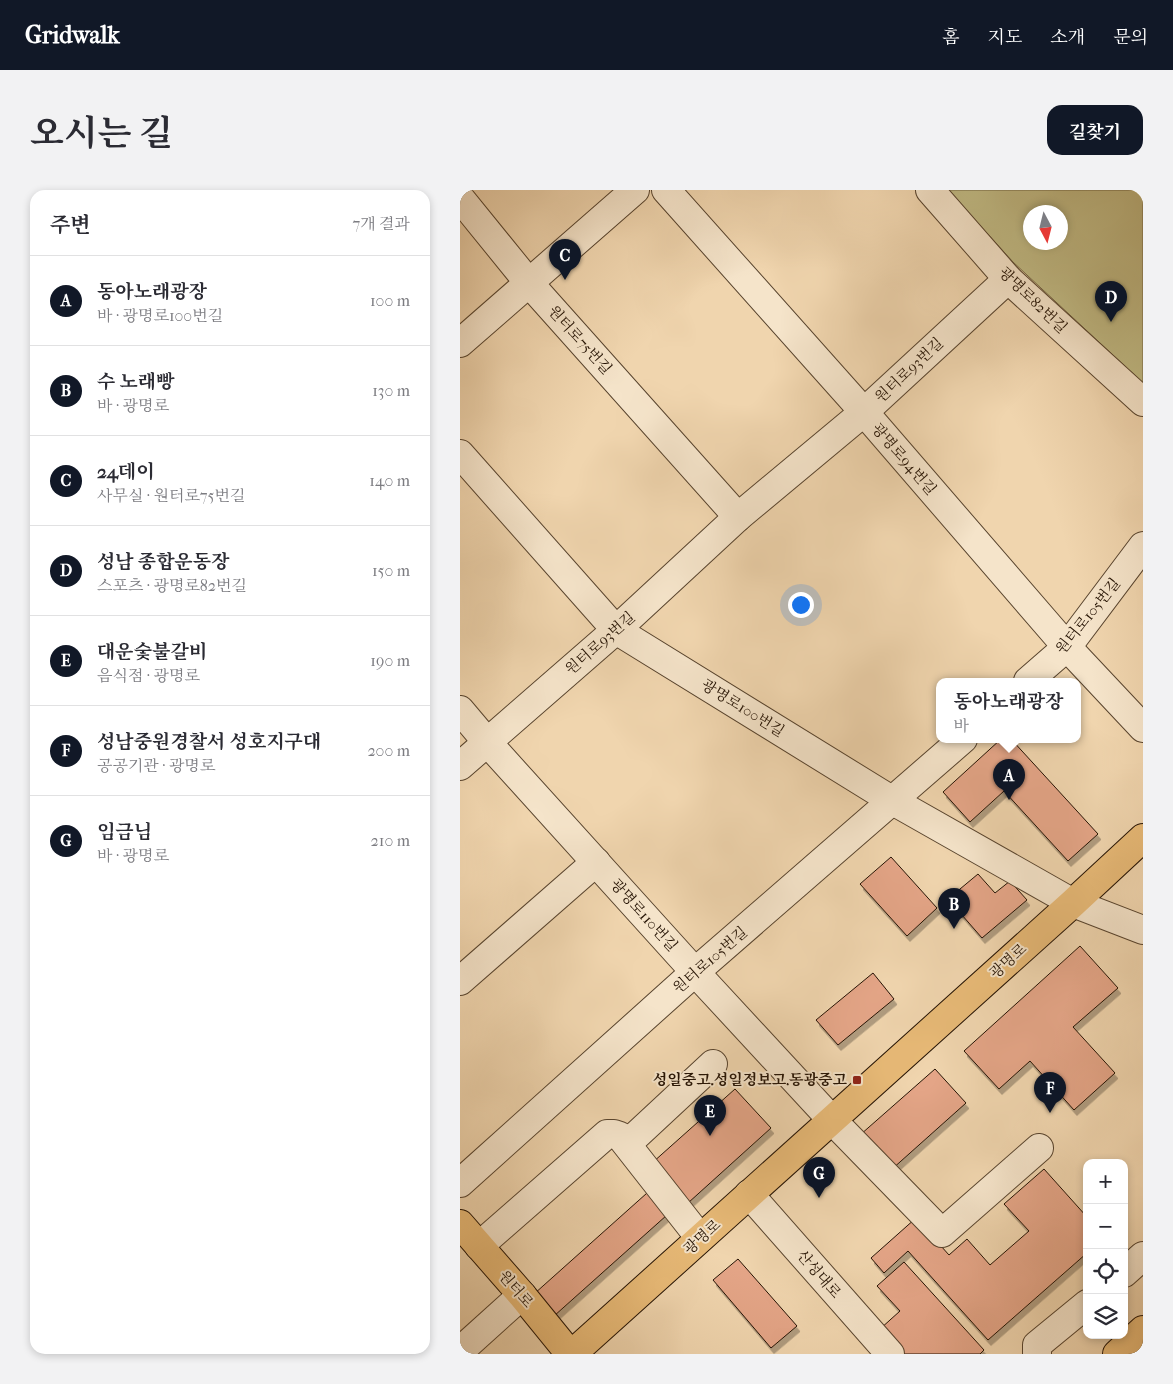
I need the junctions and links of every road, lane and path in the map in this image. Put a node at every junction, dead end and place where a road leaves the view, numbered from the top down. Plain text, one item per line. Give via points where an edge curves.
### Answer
1 (635, 190) edge
2 (666, 190) edge
3 (930, 190) edge
4 (460, 198) edge
5 (1008, 279) junction
6 (530, 283) junction
7 (460, 343) edge
8 (1143, 402) edge
9 (864, 412) junction
10 (460, 454) edge
11 (738, 517) junction
12 (1143, 546) edge
13 (616, 630) junction
14 (1067, 647) junction
15 (1031, 678) edge
16 (460, 710) edge
17 (1143, 728) edge
18 (487, 742) junction
19 (958, 743) edge
20 (460, 766) edge
21 (893, 800) junction
22 (1143, 838) edge
23 (596, 862) junction
24 (1073, 903) junction
25 (1143, 930) edge
26 (695, 972) junction
27 (460, 981) edge
28 (713, 1064) dead end
29 (832, 1119) junction
30 (627, 1144) junction
31 (1039, 1148) dead end
32 (460, 1183) edge
33 (749, 1194) junction
34 (460, 1224) edge
35 (700, 1238) junction
36 (479, 1246) junction
37 (1143, 1256) edge
38 (1128, 1269) edge
39 (522, 1296) junction
40 (1083, 1307) edge
41 (1143, 1330) edge
42 (460, 1351) edge
43 (571, 1354) edge
44 (890, 1354) edge
45 (1037, 1354) edge
46 (1116, 1354) edge

1 - 6 street
2 - 9 street, 광명로94번길
3 - 5 street, 광명로82번길
4 - 6 street, 원터로75번길
5 - 8 street, 광명로82번길
5 - 9 street, 원터로93번길
6 - 7 street
6 - 11 street, 원터로75번길
9 - 11 street, 원터로93번길
9 - 14 street, 광명로94번길
10 - 13 street, 광명로100번길
11 - 13 street, 원터로93번길
12 - 14 street, 원터로105번길
13 - 18 street, 원터로93번길
13 - 21 street, 광명로100번길
14 - 15 street, 원터로105번길
14 - 17 street, 광명로94번길
16 - 18 street, 광명로110번길
18 - 20 street, 원터로93번길
18 - 23 street, 광명로110번길
19 - 21 street, 원터로105번길
21 - 24 street, 광명로100번길
21 - 26 street, 원터로105번길
22 - 24 main road, 광명로
23 - 26 street, 광명로110번길
23 - 27 street
24 - 25 street
24 - 29 main road, 광명로
26 - 29 street, 광명로110번길
26 - 32 street, 원터로105번길
28 - 30 street
29 - 31 street via 942,1233
29 - 33 main road, 광명로
30 - 35 street
30 - 36 street via 620,1136 607,1134
33 - 35 main road, 광명로
33 - 44 street, 산성대로
34 - 36 main road, 원터로
35 - 43 main road, 광명로
36 - 39 main road, 원터로
37 - 38 street
39 - 42 street
39 - 43 main road, 원터로
40 - 45 street via 1037,1345
41 - 46 main road

